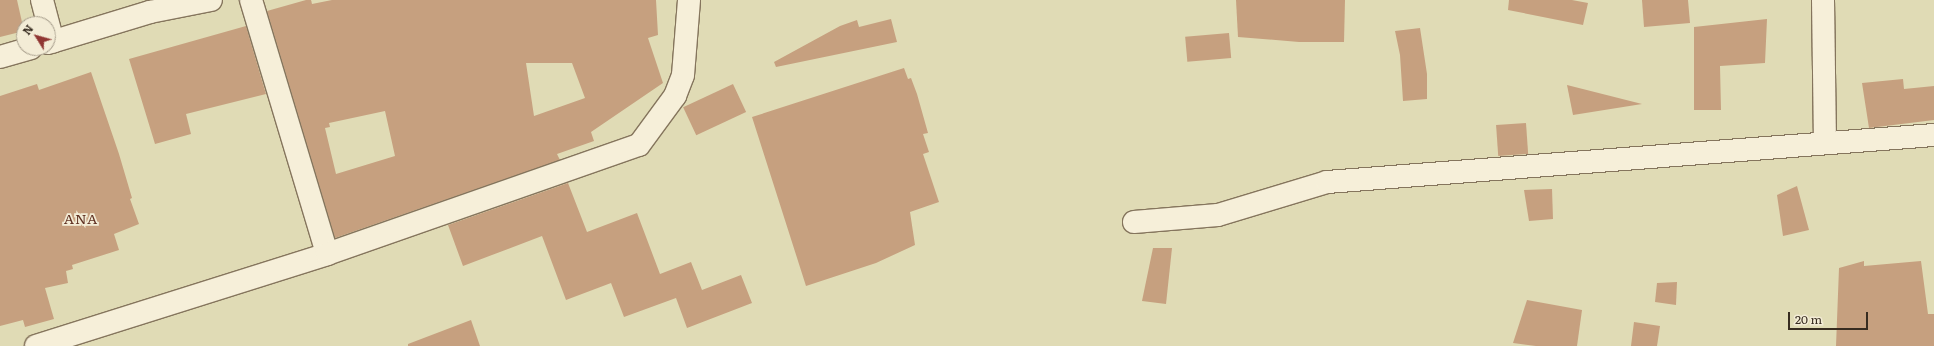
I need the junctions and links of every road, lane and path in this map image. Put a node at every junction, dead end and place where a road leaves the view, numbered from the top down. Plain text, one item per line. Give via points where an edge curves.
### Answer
1 (42, 0) edge
2 (211, 0) edge
3 (251, 0) edge
4 (689, 0) edge
5 (1823, 0) edge
6 (45, 16) edge
7 (56, 40) edge
8 (16, 52) edge
9 (0, 57) edge
10 (1934, 135) edge
11 (1825, 142) junction
12 (1134, 222) dead end
13 (327, 254) junction
14 (36, 346) edge

1 - 6 street
2 - 7 street via 150,12
3 - 13 street
4 - 13 street via 683,75 675,96 639,145
5 - 11 street
8 - 9 street
10 - 11 street
11 - 12 street via 1327,182 1218,215
13 - 14 street

